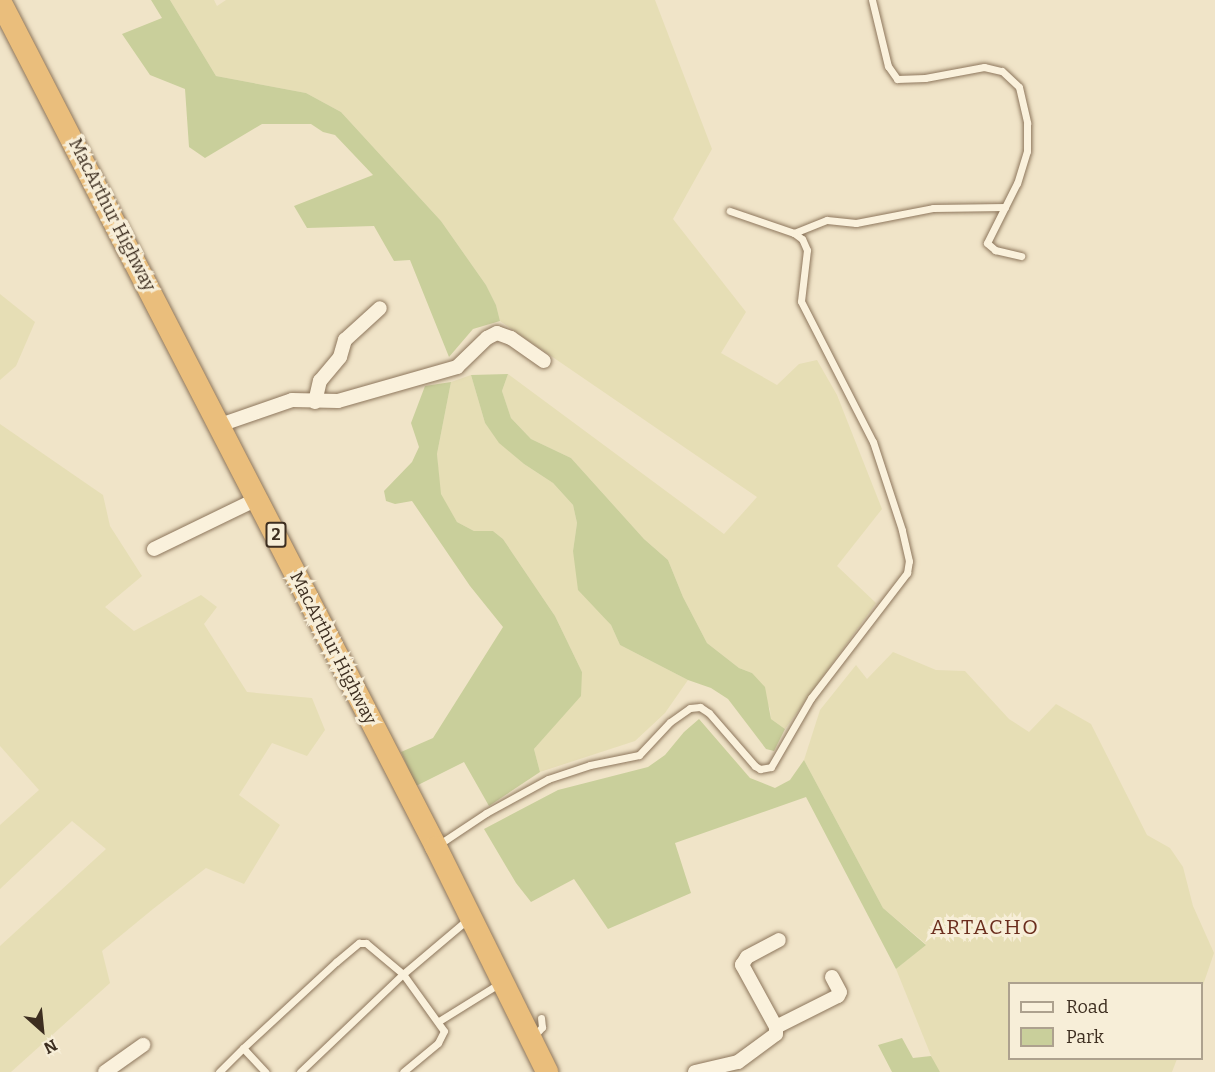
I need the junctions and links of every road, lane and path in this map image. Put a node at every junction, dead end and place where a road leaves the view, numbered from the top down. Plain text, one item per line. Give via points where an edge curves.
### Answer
1 (872, 0) edge
2 (0, 1) edge
3 (1005, 207) junction
4 (730, 211) dead end
5 (794, 233) junction
6 (1021, 256) dead end
7 (380, 308) dead end
8 (544, 361) dead end
9 (315, 402) junction
10 (220, 425) junction
11 (257, 499) junction
12 (153, 549) dead end
13 (436, 847) junction
14 (470, 918) junction
15 (779, 940) dead end
16 (403, 974) junction
17 (832, 977) dead end
18 (501, 982) junction
19 (541, 1018) dead end
20 (439, 1021) junction
21 (776, 1027) junction
22 (530, 1040) junction
23 (143, 1045) dead end
24 (243, 1048) junction
25 (105, 1072) edge
26 (219, 1072) edge
27 (265, 1072) edge
28 (300, 1072) edge
29 (403, 1072) edge
30 (547, 1072) edge
31 (695, 1072) edge

1 - 3 lane via 888,66 897,79 984,67 1002,71 1018,87 1028,139 1023,167
2 - 10 highway, MacArthur Highway / 2
3 - 5 lane via 933,208 856,222 827,220
3 - 6 lane via 988,246
4 - 5 lane
5 - 13 lane via 807,250 801,287 804,313 840,372 873,442 900,522 909,561 906,573 811,698 771,767 760,770 709,713 700,707 690,708 670,722 639,755 548,779 486,813
7 - 9 street via 345,340 340,357 320,381
8 - 9 street via 497,333 457,366 338,401
9 - 10 street via 291,400
10 - 11 highway, MacArthur Highway / 2
11 - 12 street
11 - 13 highway, MacArthur Highway / 2
13 - 14 highway, MacArthur Highway / 2
14 - 16 lane
14 - 18 highway, MacArthur Highway / 2
15 - 21 street via 747,957 742,965
16 - 20 lane
16 - 24 lane via 381,953 359,943
16 - 28 lane
17 - 21 street via 840,992 838,996
18 - 20 lane
18 - 22 highway, MacArthur Highway / 2
19 - 22 lane via 542,1027
20 - 29 lane via 444,1031 438,1042
21 - 31 street via 776,1034 738,1062
22 - 30 highway, MacArthur Highway / 2
23 - 25 street
24 - 26 lane
24 - 27 lane

